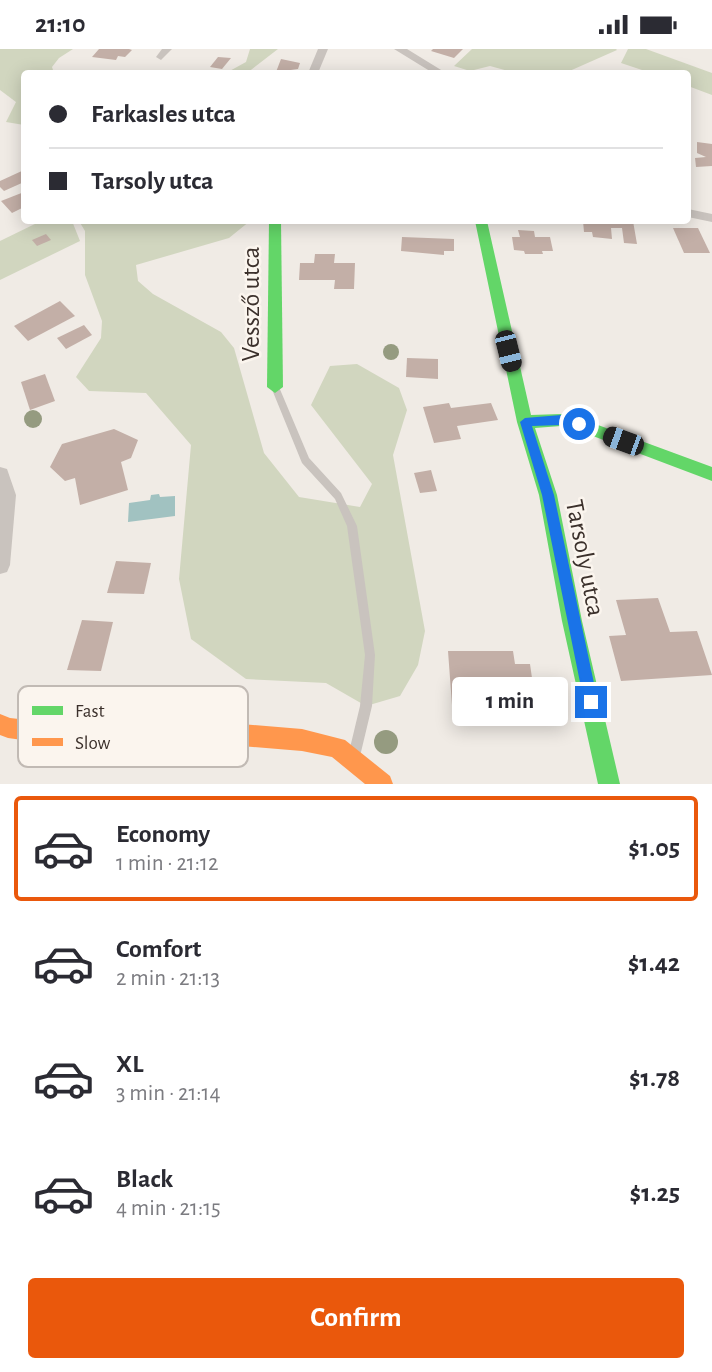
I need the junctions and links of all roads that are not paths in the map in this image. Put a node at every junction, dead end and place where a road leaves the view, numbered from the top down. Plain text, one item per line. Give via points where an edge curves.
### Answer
1 (323, 49) edge
2 (399, 49) edge
3 (314, 70) edge
4 (435, 70) edge
5 (691, 214) edge
6 (712, 218) edge
7 (275, 224) edge
8 (481, 224) edge
9 (275, 387) joint
10 (525, 422) junction
11 (712, 474) edge
12 (0, 475) edge
13 (0, 565) edge
14 (0, 724) edge
15 (18, 729) edge
16 (248, 736) edge
17 (353, 761) junction
18 (382, 784) edge
19 (609, 784) edge

1 - 3 street
2 - 4 street
5 - 6 street
7 - 9 street, Vessző utca
8 - 10 street, Tarsoly utca
9 - 17 lane via 305,460 338,496 352,526 370,655 366,706
10 - 11 street via 579,424
10 - 19 street, Tarsoly utca via 548,495
12 - 13 street via 7,495
14 - 15 street
16 - 17 street via 337,748
17 - 18 street

